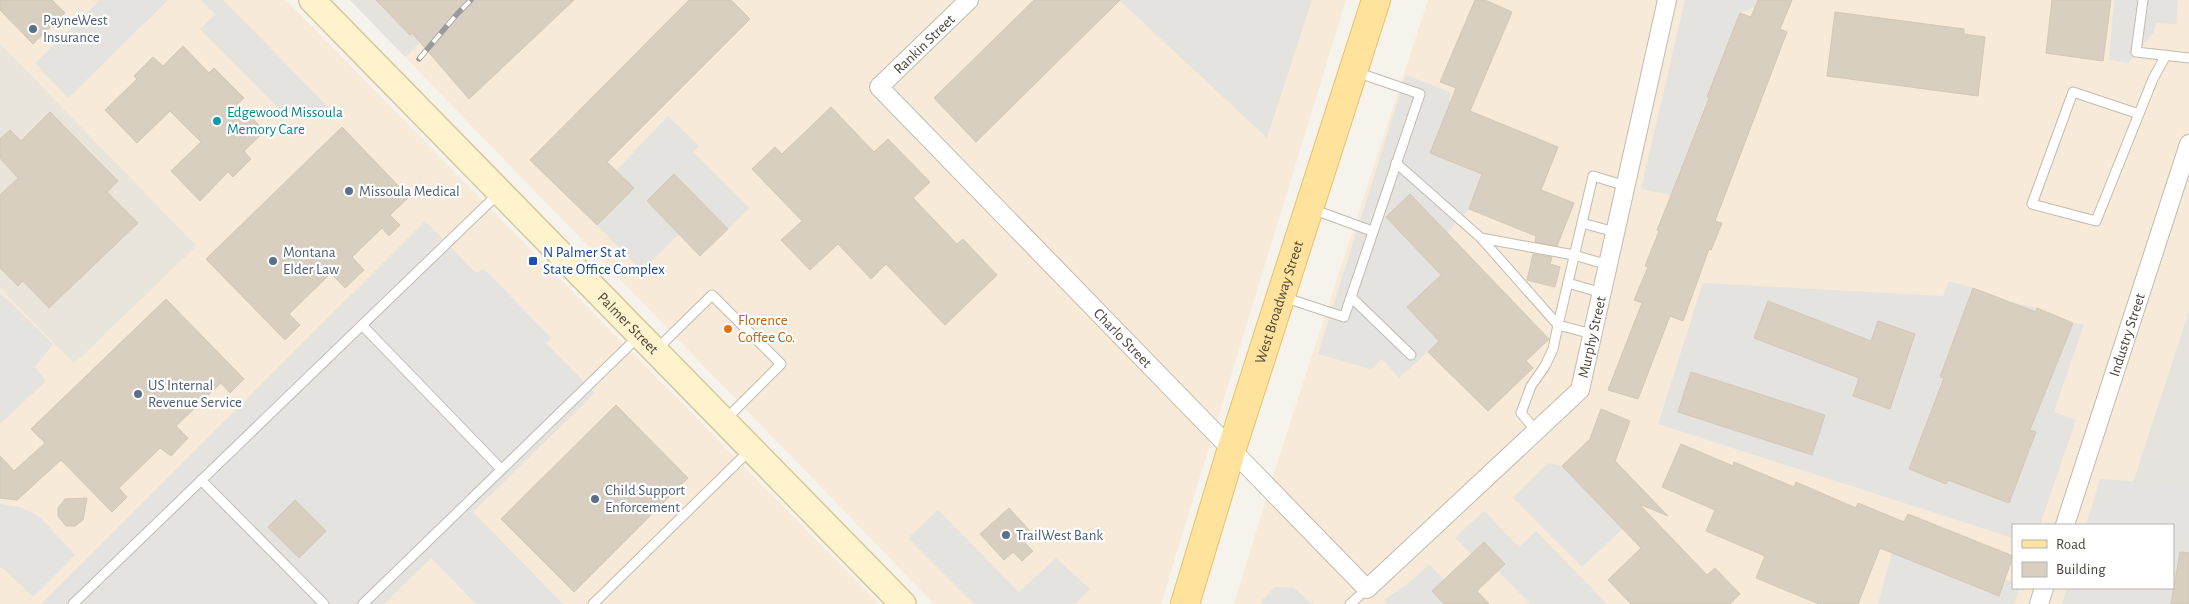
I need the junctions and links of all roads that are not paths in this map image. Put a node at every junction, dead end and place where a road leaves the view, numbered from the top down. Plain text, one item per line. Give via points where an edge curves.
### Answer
1 (312, 0) edge
2 (969, 0) edge
3 (1376, 0) edge
4 (1667, 0) edge
5 (2143, 0) edge
6 (2166, 55) junction
7 (2189, 58) edge
8 (1354, 71) junction
9 (879, 87) joint
10 (2139, 114) junction
11 (2189, 144) edge
12 (1396, 163) junction
13 (1626, 186) junction
14 (500, 192) junction
15 (1309, 208) junction
16 (1582, 223) junction
17 (1372, 231) junction
18 (1615, 232) junction
19 (1480, 238) junction
20 (1574, 255) junction
21 (1608, 266) junction
22 (1568, 282) junction
23 (1602, 292) junction
24 (1281, 296) junction
25 (1351, 297) junction
26 (1558, 325) junction
27 (362, 326) junction
28 (1592, 334) junction
29 (647, 342) junction
30 (1411, 355) dead end
31 (724, 421) junction
32 (1536, 431) junction
33 (1232, 448) junction
34 (751, 449) junction
35 (501, 469) junction
36 (201, 480) junction
37 (2065, 524) edge
38 (1367, 589) junction
39 (2044, 589) edge
40 (73, 604) edge
41 (324, 604) edge
42 (363, 604) edge
43 (592, 604) edge
44 (903, 604) edge
45 (1185, 604) edge
46 (1350, 604) edge
47 (2039, 604) edge

1 - 14 street, Palmer Street
2 - 9 street, Rankin Street
3 - 8 main road, West Broadway Street
4 - 13 street, Murphy Street
5 - 6 lane via 2136,52
6 - 7 lane
6 - 10 lane
8 - 12 lane via 1420,94
8 - 15 main road, West Broadway Street
9 - 33 street, Charlo Street
10 - 10 lane via 2096,221 2032,204 2073,92
11 - 37 street, Industry Street
12 - 17 lane
12 - 19 lane
13 - 16 lane via 1593,176
13 - 18 street, Murphy Street
14 - 27 lane
14 - 29 street, Palmer Street
15 - 17 lane
15 - 24 main road, West Broadway Street
16 - 18 lane
16 - 20 lane
17 - 25 lane
18 - 21 street, Murphy Street
19 - 20 lane
19 - 26 lane
20 - 21 lane
20 - 22 lane
21 - 23 street, Murphy Street
22 - 23 lane
22 - 26 lane
23 - 28 street, Murphy Street
24 - 25 lane via 1344,316
24 - 33 main road, West Broadway Street
25 - 30 lane
26 - 28 lane
26 - 32 lane via 1553,349 1531,386 1521,413
27 - 35 lane
27 - 36 lane
28 - 32 street, Murphy Street via 1580,390
29 - 31 street, Palmer Street
29 - 31 lane via 712,295 781,364
29 - 35 lane
31 - 34 street, Palmer Street
32 - 38 street, Murphy Street
33 - 38 street, Charlo Street
33 - 45 main road, West Broadway Street
34 - 43 lane
34 - 44 street, Palmer Street
35 - 42 lane
36 - 40 lane
36 - 41 lane
38 - 46 lane
39 - 47 street

